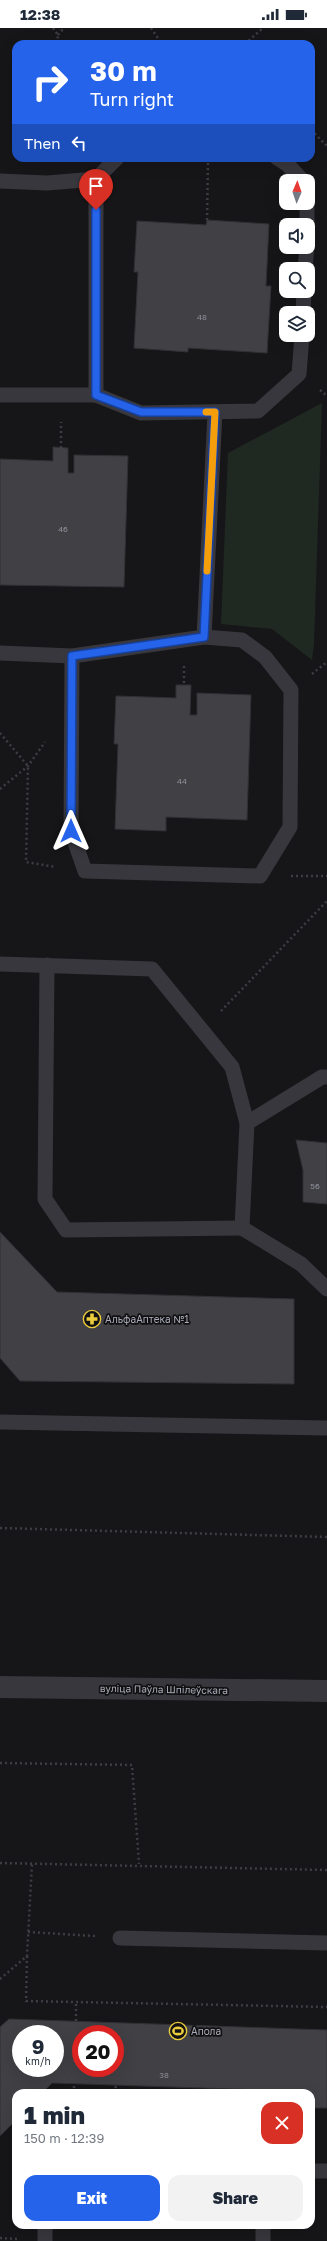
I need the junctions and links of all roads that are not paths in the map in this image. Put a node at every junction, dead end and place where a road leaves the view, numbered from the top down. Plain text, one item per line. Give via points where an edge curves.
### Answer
1 (113, 162) edge
2 (283, 162) edge
3 (296, 174) edge
4 (96, 179) junction
5 (0, 181) edge
6 (301, 342) edge
7 (0, 394) edge
8 (96, 395) junction
9 (215, 412) junction
10 (204, 637) junction
11 (0, 653) edge
12 (72, 656) junction
13 (0, 964) edge
14 (46, 965) junction
15 (327, 1078) edge
16 (247, 1123) junction
17 (242, 1228) junction
18 (327, 1289) edge
19 (0, 1422) edge
20 (327, 1428) edge
21 (0, 1687) edge
22 (327, 1691) edge
23 (120, 1938) road end
24 (327, 1943) edge
25 (315, 2171) edge
26 (327, 2171) edge
27 (45, 2229) edge
28 (263, 2229) edge
29 (45, 2241) edge
30 (263, 2241) edge

1 - 4 lane
2 - 3 lane
4 - 5 lane via 47,183
4 - 8 lane
6 - 9 lane via 299,374 258,411
7 - 8 lane
8 - 9 lane via 141,412
9 - 10 lane
10 - 12 lane
10 - 12 lane via 242,640 265,657 291,690 290,827 260,876 85,871 71,831
11 - 12 lane
13 - 14 lane
14 - 16 lane via 152,969 232,1067
14 - 17 lane via 45,1200 66,1230
15 - 16 lane via 322,1077
16 - 17 lane
17 - 18 lane via 301,1264
19 - 20 lane
21 - 22 street, вуліца Паўла Шпілеўскага
23 - 24 lane
25 - 26 lane
27 - 29 lane
28 - 30 lane

